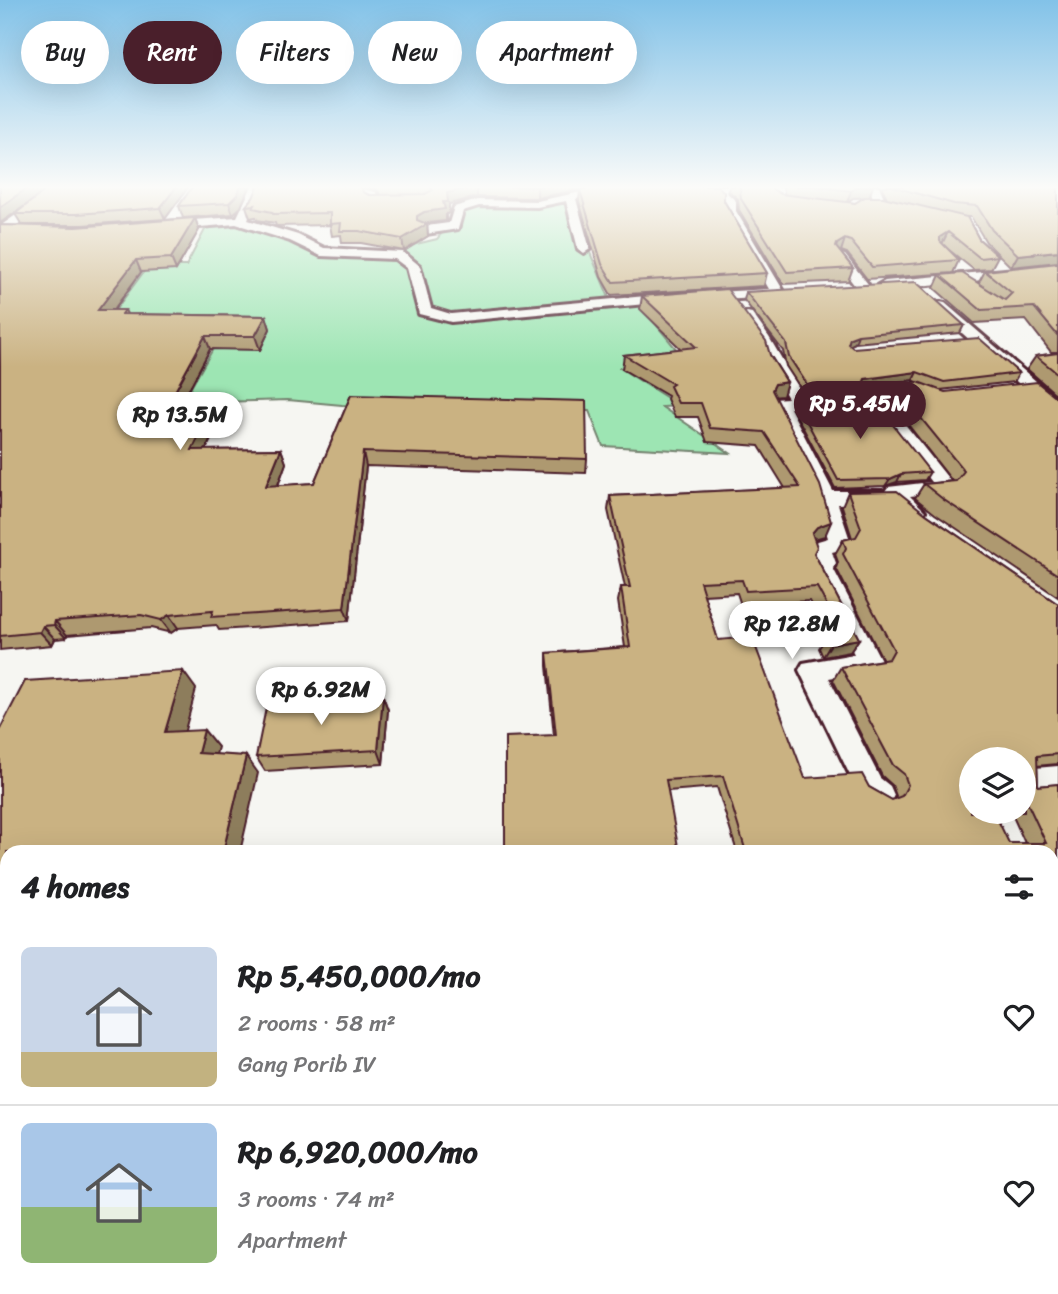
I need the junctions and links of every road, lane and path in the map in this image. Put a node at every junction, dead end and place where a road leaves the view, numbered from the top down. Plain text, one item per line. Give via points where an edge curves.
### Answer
1 (310, 246) edge
2 (417, 246) edge
3 (753, 246) edge
4 (398, 255) junction
5 (840, 258) edge
6 (996, 262) edge
7 (1058, 269) edge
8 (1007, 274) junction
9 (962, 275) junction
10 (916, 283) junction
11 (863, 287) junction
12 (840, 289) edge
13 (978, 293) edge
14 (731, 297) junction
15 (976, 339) junction
16 (951, 342) edge
17 (1032, 362) dead end
18 (1005, 364) junction
19 (1034, 387) junction
20 (1009, 390) edge
21 (798, 401) junction
22 (1058, 409) edge
23 (895, 495) junction
24 (825, 498) junction
25 (926, 521) edge
26 (1058, 779) edge
27 (1036, 781) edge
28 (880, 794) edge

1 - 4 street via 321,252
2 - 4 street
3 - 14 street via 783,293
4 - 14 street via 412,266 424,311 452,318
5 - 11 street
6 - 8 street
7 - 8 street
8 - 9 street
9 - 10 street
9 - 13 street
10 - 11 street
10 - 15 street
11 - 12 street
14 - 21 street via 773,353 776,367
15 - 16 street
15 - 18 street
17 - 18 street
18 - 19 street
19 - 20 street
19 - 22 street
21 - 23 street via 880,396 878,402 942,485 898,490
21 - 24 street via 779,403
23 - 24 street
23 - 25 street
24 - 28 street via 839,543 820,546 825,563 821,566 870,662 811,670 870,786
26 - 27 street

